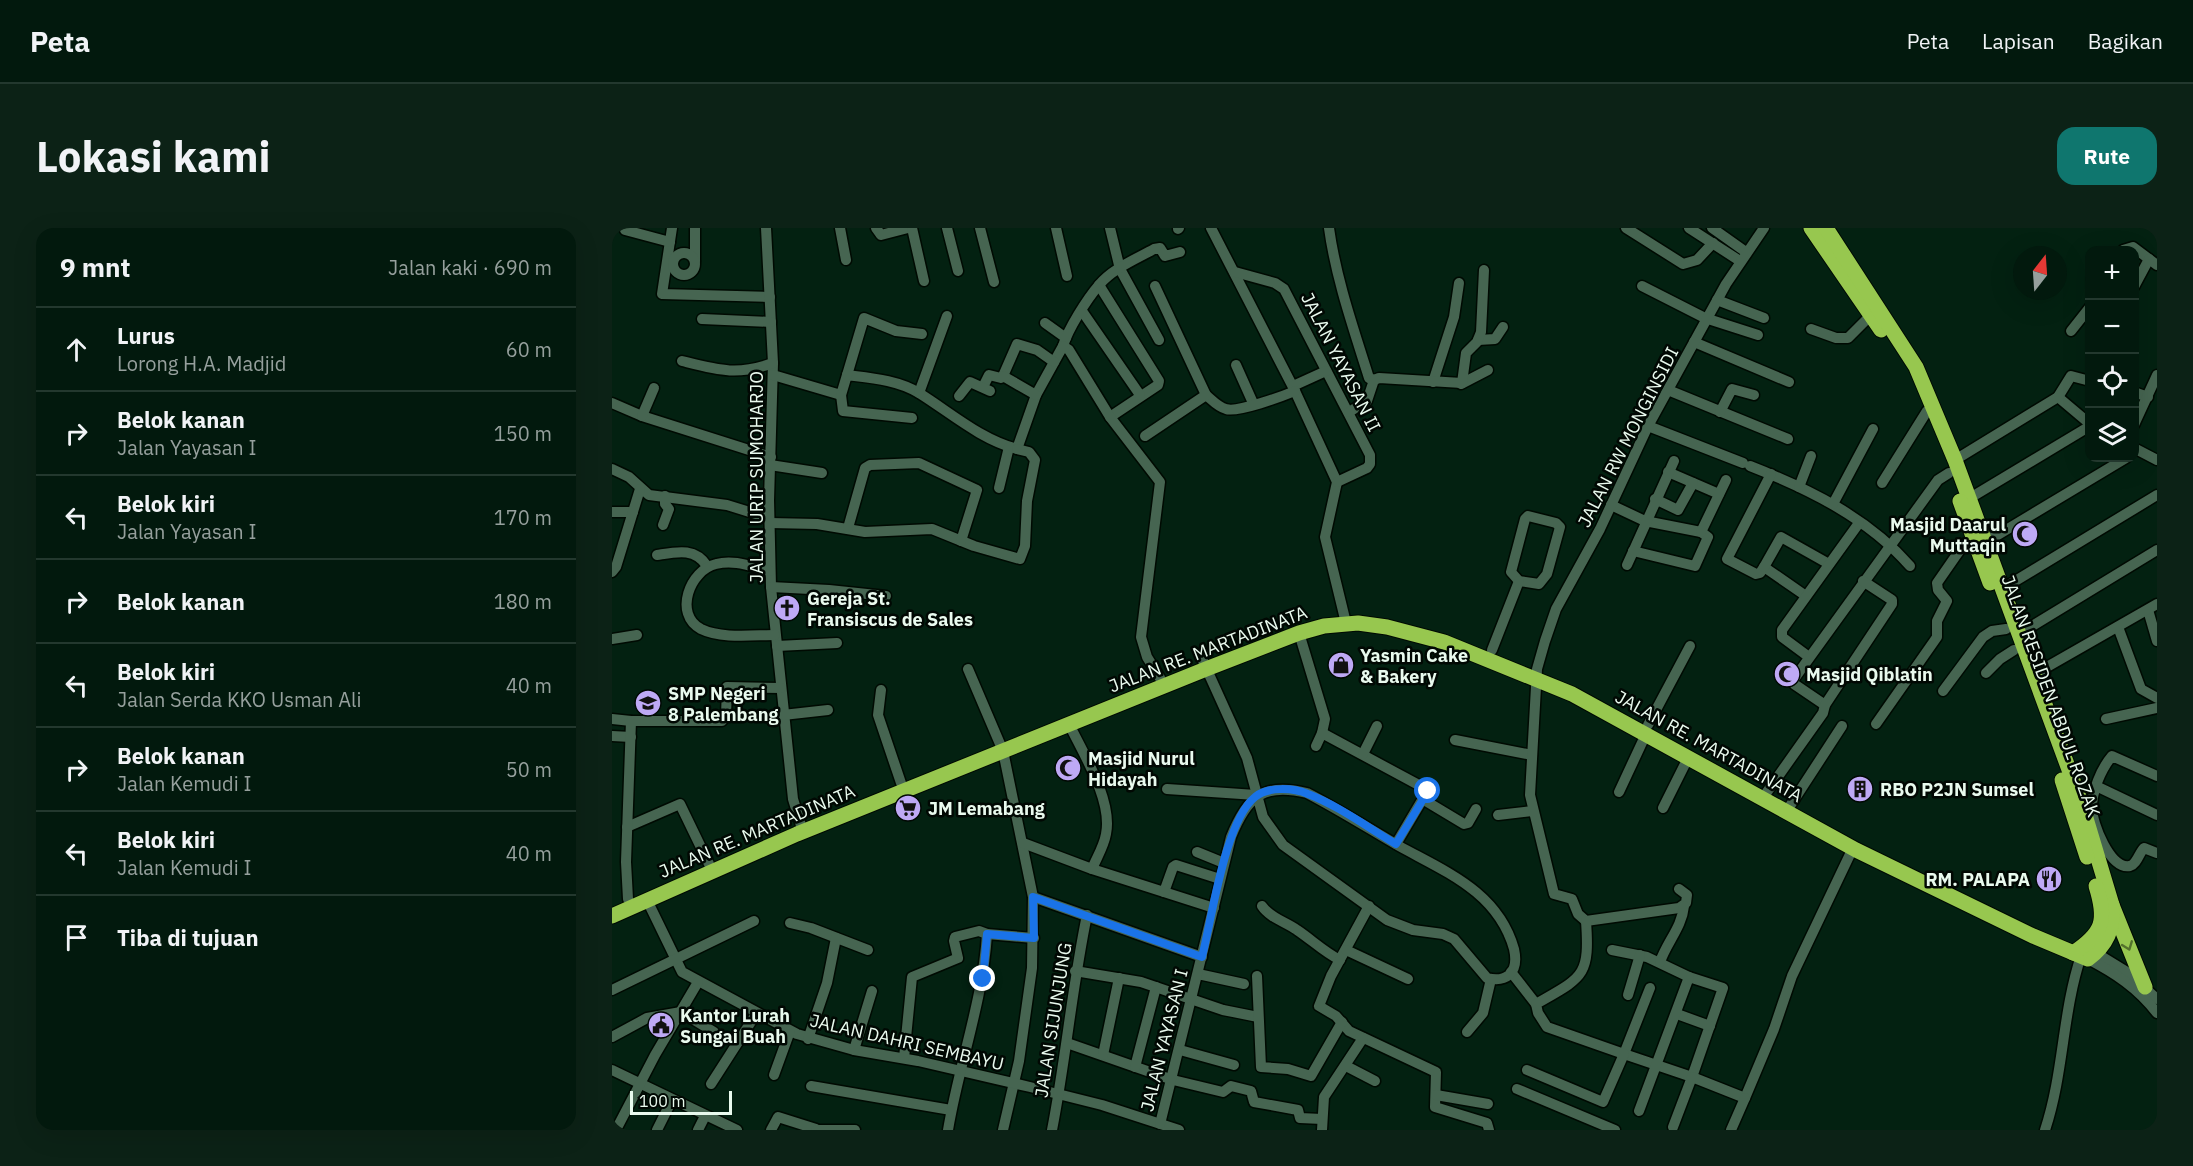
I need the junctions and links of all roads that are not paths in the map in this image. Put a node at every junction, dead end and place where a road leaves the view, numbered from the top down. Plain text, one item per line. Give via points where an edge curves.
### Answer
1 (672, 228) edge
2 (695, 228) edge
3 (766, 228) edge
4 (840, 228) edge
5 (910, 228) edge
6 (947, 228) edge
7 (980, 228) edge
8 (1056, 228) edge
9 (1110, 228) edge
10 (1211, 228) edge
11 (1329, 228) edge
12 (1626, 228) edge
13 (1689, 228) edge
14 (1712, 228) edge
15 (1764, 228) edge
16 (1810, 228) edge
17 (1826, 228) edge
18 (625, 230) dead end
19 (878, 232) edge
20 (670, 242) junction
21 (1713, 243) junction
22 (1180, 252) dead end
23 (2139, 252) edge
24 (1743, 256) junction
25 (846, 260) dead end
26 (695, 261) dead end
27 (2153, 262) edge
28 (1119, 269) junction
29 (1484, 270) dead end
30 (958, 271) dead end
31 (1236, 272) junction
32 (1067, 276) dead end
33 (2139, 280) edge
34 (924, 281) dead end
35 (994, 282) dead end
36 (1459, 283) dead end
37 (1099, 285) junction
38 (1155, 286) dead end
39 (1642, 286) dead end
40 (770, 297) junction
41 (1717, 300) junction
42 (1082, 311) junction
43 (1870, 315) junction
44 (947, 316) dead end
45 (1704, 318) junction
46 (1764, 318) dead end
47 (702, 320) dead end
48 (2085, 321) edge
49 (771, 322) junction
50 (1045, 323) dead end
51 (1503, 327) dead end
52 (1811, 329) dead end
53 (2071, 331) dead end
54 (922, 334) dead end
55 (1758, 335) dead end
56 (1478, 339) junction
57 (1159, 340) dead end
58 (1065, 342) junction
59 (1694, 342) junction
60 (682, 361) dead end
61 (1054, 362) junction
62 (773, 363) junction
63 (1236, 365) dead end
64 (1488, 369) dead end
65 (1326, 371) junction
66 (773, 375) junction
67 (847, 375) junction
68 (2157, 375) edge
69 (1003, 376) junction
70 (2085, 380) edge
71 (1374, 381) junction
72 (1433, 382) junction
73 (1789, 382) dead end
74 (1461, 384) junction
75 (654, 388) dead end
76 (1294, 388) junction
77 (1668, 390) junction
78 (919, 393) junction
79 (2139, 394) edge
80 (841, 395) junction
81 (1036, 395) junction
82 (1140, 395) junction
83 (1206, 395) junction
84 (1754, 395) dead end
85 (959, 396) dead end
86 (2058, 397) junction
87 (2148, 397) junction
88 (612, 403) edge
89 (1253, 403) junction
90 (1927, 411) junction
91 (1349, 412) junction
92 (1720, 412) junction
93 (2139, 415) edge
94 (642, 416) junction
95 (1110, 417) junction
96 (912, 418) dead end
97 (2085, 421) edge
98 (1648, 426) junction
99 (2085, 428) edge
100 (1873, 429) dead end
101 (1145, 436) dead end
102 (1788, 439) dead end
103 (1013, 448) junction
104 (2139, 451) edge
105 (1811, 456) dead end
106 (2157, 460) edge
107 (770, 461) junction
108 (1674, 461) dead end
109 (2119, 462) edge
110 (1952, 466) junction
111 (612, 469) edge
112 (1668, 472) junction
113 (822, 473) dead end
114 (1771, 474) junction
115 (1726, 480) dead end
116 (1337, 482) junction
117 (1693, 483) junction
118 (1882, 483) dead end
119 (1799, 487) junction
120 (999, 488) dead end
121 (640, 489) junction
122 (1719, 494) junction
123 (2157, 495) edge
124 (665, 496) junction
125 (1970, 498) junction
126 (1654, 499) junction
127 (1833, 504) junction
128 (1611, 506) junction
129 (612, 512) edge
130 (633, 512) junction
131 (769, 520) junction
132 (1645, 521) junction
133 (1859, 522) junction
134 (663, 525) dead end
135 (848, 528) junction
136 (1701, 532) junction
137 (1980, 540) junction
138 (961, 541) junction
139 (1889, 545) junction
140 (2157, 550) edge
141 (1633, 551) junction
142 (657, 555) dead end
143 (1829, 564) junction
144 (1627, 565) dead end
145 (707, 566) junction
146 (1910, 566) dead end
147 (1764, 567) junction
148 (612, 572) edge
149 (770, 572) junction
150 (1519, 581) junction
151 (1863, 581) junction
152 (771, 587) junction
153 (2002, 589) junction
154 (886, 596) dead end
155 (1806, 596) junction
156 (2152, 607) edge
157 (1345, 619) junction
158 (2118, 627) junction
159 (2013, 631) junction
160 (1299, 633) junction
161 (637, 635) dead end
162 (612, 639) edge
163 (776, 640) junction
164 (2157, 640) edge
165 (837, 643) dead end
166 (1690, 646) dead end
167 (1469, 647) junction
168 (1492, 650) junction
169 (2014, 650) junction
170 (1809, 657) junction
171 (1204, 665) junction
172 (968, 669) dead end
173 (1536, 674) junction
174 (1986, 674) dead end
175 (2033, 675) junction
176 (1160, 678) junction
177 (781, 688) junction
178 (880, 690) dead end
179 (1944, 691) dead end
180 (2157, 698) edge
181 (1825, 705) junction
182 (2157, 708) edge
183 (828, 710) dead end
184 (783, 715) junction
185 (612, 719) edge
186 (2106, 719) dead end
187 (631, 721) junction
188 (1069, 724) junction
189 (1876, 724) dead end
190 (1377, 726) dead end
191 (1842, 726) dead end
192 (1647, 729) junction
193 (1322, 733) junction
194 (612, 736) edge
195 (631, 737) junction
196 (1455, 740) dead end
197 (1001, 746) junction
198 (1316, 746) dead end
199 (1364, 754) junction
200 (1533, 755) junction
201 (1688, 758) junction
202 (2157, 776) edge
203 (901, 783) junction
204 (2096, 786) junction
205 (1167, 789) dead end
206 (1619, 792) dead end
207 (1767, 792) junction
208 (1256, 795) junction
209 (1424, 800) junction
210 (1790, 806) junction
211 (1663, 808) dead end
212 (1476, 809) dead end
213 (1532, 811) junction
214 (2088, 812) junction
215 (1498, 815) dead end
216 (2157, 815) edge
217 (1813, 822) junction
218 (627, 826) junction
219 (801, 827) junction
220 (1023, 843) junction
221 (1396, 844) junction
222 (1853, 848) junction
223 (1197, 852) dead end
224 (2157, 853) edge
225 (1224, 862) junction
226 (709, 864) junction
227 (1092, 869) junction
228 (1220, 879) junction
229 (1937, 885) junction
230 (1679, 889) dead end
231 (1164, 892) junction
232 (646, 896) junction
233 (1033, 897) junction
234 (628, 899) junction
235 (2112, 905) junction
236 (612, 906) edge
237 (1262, 906) dead end
238 (1369, 906) junction
239 (1684, 906) junction
240 (1214, 908) junction
241 (1086, 915) junction
242 (612, 916) edge
243 (754, 921) dead end
244 (1586, 921) junction
245 (790, 923) dead end
246 (987, 934) junction
247 (836, 938) junction
248 (1034, 938) junction
249 (868, 950) dead end
250 (1612, 950) dead end
251 (2084, 954) junction
252 (1343, 955) junction
253 (1640, 955) junction
254 (1202, 957) junction
255 (675, 960) junction
256 (1660, 962) junction
257 (1075, 971) junction
258 (1512, 972) junction
259 (1198, 974) junction
260 (1257, 976) dead end
261 (1689, 977) junction
262 (1119, 978) junction
263 (1408, 978) dead end
264 (1491, 979) junction
265 (698, 982) junction
266 (1244, 984) dead end
267 (1156, 987) junction
268 (1650, 988) dead end
269 (612, 990) edge
270 (872, 991) dead end
271 (2153, 992) edge
272 (1628, 996) dead end
273 (1192, 999) junction
274 (1533, 1000) junction
275 (681, 1012) junction
276 (2157, 1013) edge
277 (756, 1014) junction
278 (1677, 1014) junction
279 (1258, 1017) junction
280 (1342, 1022) junction
281 (1710, 1026) junction
282 (790, 1031) junction
283 (714, 1032) dead end
284 (1467, 1032) dead end
285 (612, 1037) edge
286 (1363, 1038) junction
287 (808, 1039) junction
288 (1067, 1043) junction
289 (854, 1050) junction
290 (1180, 1050) junction
291 (1624, 1054) junction
292 (1103, 1055) junction
293 (904, 1058) junction
294 (1656, 1064) junction
295 (1234, 1065) dead end
296 (1346, 1065) junction
297 (1135, 1067) junction
298 (612, 1070) edge
299 (960, 1070) junction
300 (1527, 1070) dead end
301 (774, 1075) dead end
302 (1692, 1077) junction
303 (1173, 1080) junction
304 (1375, 1081) dead end
305 (1015, 1083) junction
306 (711, 1084) dead end
307 (638, 1085) junction
308 (811, 1086) dead end
309 (1516, 1089) dead end
310 (1059, 1094) junction
311 (1436, 1095) junction
312 (1745, 1098) junction
313 (672, 1100) junction
314 (1488, 1104) dead end
315 (951, 1110) junction
316 (1639, 1111) dead end
317 (705, 1116) junction
318 (1155, 1125) edge
319 (1322, 1125) edge
320 (618, 1126) edge
321 (1592, 1126) edge
322 (1672, 1127) dead end
323 (816, 1129) edge
324 (657, 1130) edge
325 (698, 1130) edge
326 (737, 1130) edge
327 (771, 1130) edge
328 (855, 1130) edge
329 (948, 1130) edge
330 (1003, 1130) edge
331 (1052, 1130) edge
332 (1179, 1130) edge
333 (1489, 1130) edge
334 (1615, 1130) edge
335 (1731, 1130) edge
336 (2045, 1130) edge

1 - 20 street
2 - 26 street
3 - 40 street, JALAN URIP SUMOHARJO
4 - 25 street
5 - 19 street
5 - 34 street
6 - 30 street
7 - 35 street
8 - 32 street
9 - 28 street
10 - 31 street
11 - 71 street via 1359,347 1369,378
12 - 21 street via 1683,264 1697,260
13 - 21 street
14 - 24 street
15 - 24 street, JALAN RW MONGINSIDI
16 - 43 highway, JALAN RESIDEN ABDUL ROZAK
17 - 110 highway, JALAN RESIDEN ABDUL ROZAK via 1916,367
18 - 20 street
20 - 40 street via 661,292 679,296
21 - 24 street
22 - 28 street via 1163,256 1160,248 1156,248
23 - 27 street
24 - 41 street, JALAN RW MONGINSIDI
27 - 33 street
28 - 37 street
28 - 57 street
29 - 56 street
31 - 65 street, JALAN YAYASAN II via 1282,287
31 - 76 street
36 - 72 street via 1454,317
37 - 42 street
37 - 82 street via 1159,379 1158,385
38 - 83 street
39 - 45 street
40 - 49 street, JALAN URIP SUMOHARJO
41 - 45 street, JALAN RW MONGINSIDI
41 - 46 street
42 - 58 street
42 - 82 street
43 - 52 street via 1848,338
43 - 90 highway, JALAN RESIDEN ABDUL ROZAK via 1898,356
44 - 78 street
45 - 55 street
45 - 59 street, JALAN RW MONGINSIDI
47 - 49 street
48 - 53 street
49 - 62 street, JALAN URIP SUMOHARJO
50 - 58 street
51 - 56 street via 1495,339
54 - 67 street via 896,331 864,318
56 - 74 street via 1466,353
58 - 61 street
58 - 95 street
59 - 73 street
59 - 77 street, JALAN RW MONGINSIDI
60 - 62 street via 729,372
61 - 69 street via 1037,350 1017,344
61 - 81 street
62 - 66 street, JALAN URIP SUMOHARJO
63 - 89 street
64 - 74 street
65 - 76 street
65 - 91 street, JALAN YAYASAN II
66 - 80 street
66 - 107 street, JALAN URIP SUMOHARJO
67 - 78 street via 879,379
67 - 80 street
68 - 87 street
69 - 81 street
69 - 85 street via 989,375 987,389 969,382
70 - 86 street via 2072,376
71 - 72 street via 1381,377
71 - 91 street via 1368,400
72 - 74 street
75 - 94 street
76 - 89 street via 1264,404
76 - 116 street
77 - 92 street
77 - 98 street, JALAN RW MONGINSIDI
78 - 103 street via 949,415
79 - 87 street
80 - 96 street via 843,411
81 - 103 street
82 - 95 street
83 - 89 street via 1228,410
83 - 101 street
84 - 92 street via 1732,389
86 - 97 street
86 - 110 street
87 - 93 street
88 - 94 street
90 - 110 highway, JALAN RESIDEN ABDUL ROZAK
90 - 118 street
91 - 116 street, JALAN YAYASAN II via 1370,455 1370,464
92 - 102 street
94 - 107 street
95 - 176 street via 1160,481 1141,637
98 - 114 street
98 - 128 street, JALAN RW MONGINSIDI
99 - 125 street
100 - 127 street
103 - 120 street
103 - 138 street via 1032,454 1035,462 1022,557
104 - 106 street
105 - 119 street
107 - 113 street
107 - 131 street, JALAN URIP SUMOHARJO
108 - 112 street
109 - 137 street via 1996,536
110 - 125 highway, JALAN RESIDEN ABDUL ROZAK
110 - 137 highway, JALAN RESIDEN ABDUL ROZAK
110 - 139 street
111 - 121 street via 629,477
112 - 117 street
112 - 126 street
114 - 119 street
114 - 147 street via 1727,559 1757,574
115 - 122 street
116 - 157 street via 1325,537
117 - 122 street
117 - 126 street via 1678,510
119 - 127 street
121 - 124 street via 649,495
121 - 130 street
122 - 136 street
123 - 153 street
124 - 131 street via 727,505
124 - 134 street via 669,509
125 - 137 highway, JALAN RESIDEN ABDUL ROZAK
126 - 132 street
127 - 133 street
128 - 132 street
128 - 173 street, JALAN RW MONGINSIDI via 1556,609
129 - 130 street
130 - 148 street
131 - 135 street
131 - 149 street, JALAN URIP SUMOHARJO
132 - 136 street
132 - 141 street
133 - 139 street
133 - 143 street
135 - 138 street via 865,532 932,529
135 - 138 street via 865,468 919,463 976,490
136 - 141 street via 1708,538 1695,566
137 - 153 highway, JALAN RESIDEN ABDUL ROZAK
137 - 159 highway, JALAN RESIDEN ABDUL ROZAK
137 - 189 street via 1960,548 1937,583 1947,601 1937,621 1937,637
139 - 146 street
139 - 151 street
140 - 159 street
141 - 144 street
142 - 145 street via 692,552
143 - 147 street via 1781,537
143 - 155 street
145 - 149 street via 733,562
145 - 163 street via 690,584 688,610 694,624 710,632
147 - 155 street
149 - 152 street, JALAN URIP SUMOHARJO
150 - 150 street via 1536,584 1546,578 1560,532 1558,524 1532,516 1525,519 1511,570
150 - 168 street
151 - 170 street
151 - 181 street via 1892,600 1892,604
152 - 154 street
152 - 163 street, JALAN URIP SUMOHARJO
153 - 159 highway, JALAN RESIDEN ABDUL ROZAK
155 - 170 street via 1781,634
156 - 158 street
156 - 164 street
157 - 160 highway, JALAN RE. MARTADINATA
157 - 167 highway via 1385,619
157 - 171 highway via 1295,625
158 - 175 street
158 - 180 street via 2141,689
159 - 169 highway, JALAN RESIDEN ABDUL ROZAK
159 - 175 highway, JALAN RESIDEN ABDUL ROZAK
159 - 179 street via 1992,631 1983,638
160 - 171 highway, JALAN RE. MARTADINATA
160 - 193 street via 1325,719
161 - 162 street
163 - 165 street
163 - 177 street, JALAN URIP SUMOHARJO
166 - 192 street
167 - 168 highway
167 - 173 highway
168 - 173 highway
169 - 174 street
169 - 251 highway, JALAN RESIDEN ABDUL ROZAK via 2100,898 2099,930
170 - 181 street via 1794,684
171 - 176 highway
171 - 188 highway, JALAN RE. MARTADINATA
171 - 208 street via 1247,758
172 - 197 street
173 - 192 highway
173 - 200 street, JALAN RW MONGINSIDI
175 - 214 highway, JALAN RESIDEN ABDUL ROZAK via 2064,761
176 - 197 highway
177 - 184 street, JALAN URIP SUMOHARJO
177 - 187 street via 728,686 723,721
178 - 203 street via 878,715
181 - 207 street
182 - 186 street
183 - 184 street
184 - 219 street, JALAN URIP SUMOHARJO via 794,805
185 - 187 street
187 - 195 street
188 - 197 highway, JALAN RE. MARTADINATA
188 - 227 street via 1098,787 1107,817 1106,835
190 - 199 street
191 - 210 street
192 - 201 highway, JALAN RE. MARTADINATA
192 - 206 street
192 - 207 highway
193 - 198 street
193 - 199 street
194 - 195 street
195 - 218 street
196 - 200 street
197 - 203 highway
197 - 219 highway, JALAN RE. MARTADINATA
197 - 220 street
199 - 209 street via 1427,789
200 - 213 street, JALAN RW MONGINSIDI
201 - 211 street
201 - 217 highway, JALAN RE. MARTADINATA
202 - 204 street via 2113,756
203 - 219 highway
204 - 214 street
204 - 216 street
205 - 208 street
207 - 210 highway
208 - 221 street via 1282,789 1307,793
208 - 225 street, JALAN YAYASAN I via 1234,830
208 - 238 street via 1267,824 1283,845
209 - 212 street via 1464,824
209 - 221 street
210 - 217 highway
213 - 215 street
213 - 244 street, JALAN RW MONGINSIDI via 1554,894 1572,899
214 - 224 street via 2109,854 2118,863 2131,866 2145,848
214 - 235 highway, JALAN RESIDEN ABDUL ROZAK
217 - 222 highway, JALAN RE. MARTADINATA
217 - 229 highway
218 - 226 street via 682,805
218 - 234 street
219 - 226 highway
219 - 232 highway, JALAN RE. MARTADINATA
220 - 227 street
220 - 233 street
221 - 258 street via 1465,881 1490,905 1512,944 1516,961
222 - 229 highway, JALAN RE. MARTADINATA
222 - 312 street via 1792,976
223 - 225 street
225 - 228 street, JALAN YAYASAN I
226 - 232 highway
227 - 231 street
228 - 231 street via 1176,865
228 - 240 street, JALAN YAYASAN I
229 - 251 highway, JALAN RE. MARTADINATA
230 - 239 street via 1687,895
231 - 240 street
232 - 234 highway
232 - 242 highway, JALAN RE. MARTADINATA
232 - 255 street, JALAN DAHRI SEMBAYU
233 - 241 street
233 - 248 street
234 - 236 highway
235 - 251 highway via 2108,938
235 -> 271 highway, JALAN RESIDEN ABDUL ROZAK
237 - 252 street via 1317,948
238 - 252 street
238 - 264 street via 1401,926 1454,939 1480,973
239 - 244 street
239 - 256 street via 1680,925 1664,948
240 - 254 street, JALAN YAYASAN I
241 - 254 street
241 - 257 street, JALAN SIJUNJUNG
243 - 255 street
244 - 274 street via 1588,946 1582,974
245 - 247 street
246 - 248 street
246 - 293 street via 979,931 955,937 958,958 912,977
246 - 299 street via 983,979
247 - 249 street
247 - 287 street via 828,983
248 - 305 street
250 - 253 street
251 - 271 street via 2118,965
251 - 276 street via 2125,981
251 - 336 street via 2073,980 2057,1085
252 - 263 street
252 - 280 street via 1319,1004
253 - 256 street
253 - 272 street
254 - 259 street, JALAN YAYASAN I
255 - 265 street, JALAN DAHRI SEMBAYU via 680,971
255 - 269 street
256 - 261 street
257 - 262 street
257 - 288 street, JALAN SIJUNJUNG
258 - 264 street via 1501,979
258 - 274 street
259 - 266 street
259 - 273 street, JALAN YAYASAN I
260 - 279 street
261 - 278 street
261 - 281 street via 1723,988
262 - 267 street
262 - 292 street
264 - 284 street via 1483,1013
265 - 275 street
265 - 277 street, JALAN DAHRI SEMBAYU
267 - 273 street
267 - 297 street
268 - 291 street
270 - 289 street
273 - 279 street
273 - 290 street, JALAN YAYASAN I
274 - 291 street via 1547,1027
275 - 283 street
275 - 285 street via 647,1018
275 - 307 street
277 - 282 street, JALAN DAHRI SEMBAYU
277 - 306 street
278 - 281 street
278 - 294 street
279 - 280 street via 1260,1066 1310,1076
280 - 286 street
281 - 302 street
282 - 287 street, JALAN DAHRI SEMBAYU
282 - 301 street
286 - 296 street
286 - 311 street via 1436,1072
287 - 289 street, JALAN DAHRI SEMBAYU
288 - 292 street
288 - 310 street, JALAN SIJUNJUNG
289 - 293 street, JALAN DAHRI SEMBAYU
290 - 295 street
290 - 303 street, JALAN YAYASAN I
291 - 294 street
291 - 300 street via 1603,1102
292 - 297 street
293 - 299 street, JALAN DAHRI SEMBAYU
294 - 302 street
294 - 316 street
296 - 304 street
296 - 319 street via 1324,1097
297 - 303 street
298 - 307 street
299 - 305 street, JALAN DAHRI SEMBAYU
299 - 315 street
302 - 312 street
302 - 322 street
303 - 318 street, JALAN YAYASAN I
303 - 319 street via 1223,1092 1231,1086 1251,1091 1255,1102 1298,1110 1299,1117
305 - 310 street, JALAN DAHRI SEMBAYU
305 - 330 street
307 - 313 street
307 - 320 street
308 - 315 street
309 - 321 street
310 - 318 street, JALAN DAHRI SEMBAYU
310 - 331 street, JALAN SIJUNJUNG
311 - 314 street
311 - 333 street via 1436,1108 1487,1123
312 - 335 street
313 - 317 street
313 - 324 street
315 - 329 street
317 - 325 street
317 - 326 street
318 - 332 street, JALAN DAHRI SEMBAYU
321 - 334 street
323 - 327 street via 778,1117
323 - 328 street

